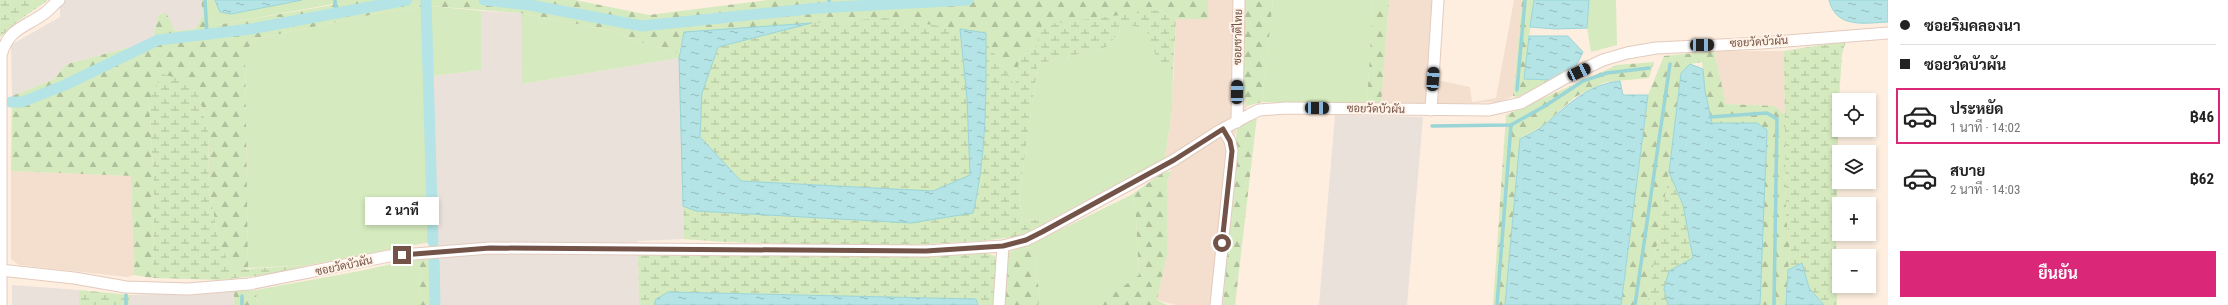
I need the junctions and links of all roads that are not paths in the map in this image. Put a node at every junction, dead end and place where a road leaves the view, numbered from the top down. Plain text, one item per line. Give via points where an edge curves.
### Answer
1 (59, 0) edge
2 (1238, 0) edge
3 (1438, 0) edge
4 (1888, 33) edge
5 (1431, 110) junction
6 (1237, 122) junction
7 (1223, 129) junction
8 (1003, 246) junction
9 (1, 270) edge
10 (1, 305) edge
11 (999, 305) edge
12 (1216, 305) edge

1 - 9 street via 45,13 14,31 5,43 1,55
2 - 6 street, ซอยชาติไทย
3 - 5 street
4 - 5 street, ซอยวัดบัวผัน via 1662,48 1628,53 1603,60 1507,107 1470,111
5 - 6 street, ซอยวัดบัวผัน via 1286,108 1259,110
6 - 7 street, ซอยวัดบัวผัน
7 - 8 street, ซอยวัดบัวผัน via 1174,160 1042,232 1026,240
7 - 12 street via 1232,151
8 - 9 street, ซอยวัดบัวผัน via 926,251 490,248 389,256 249,284 188,289 126,287
8 - 11 street
9 - 10 street

